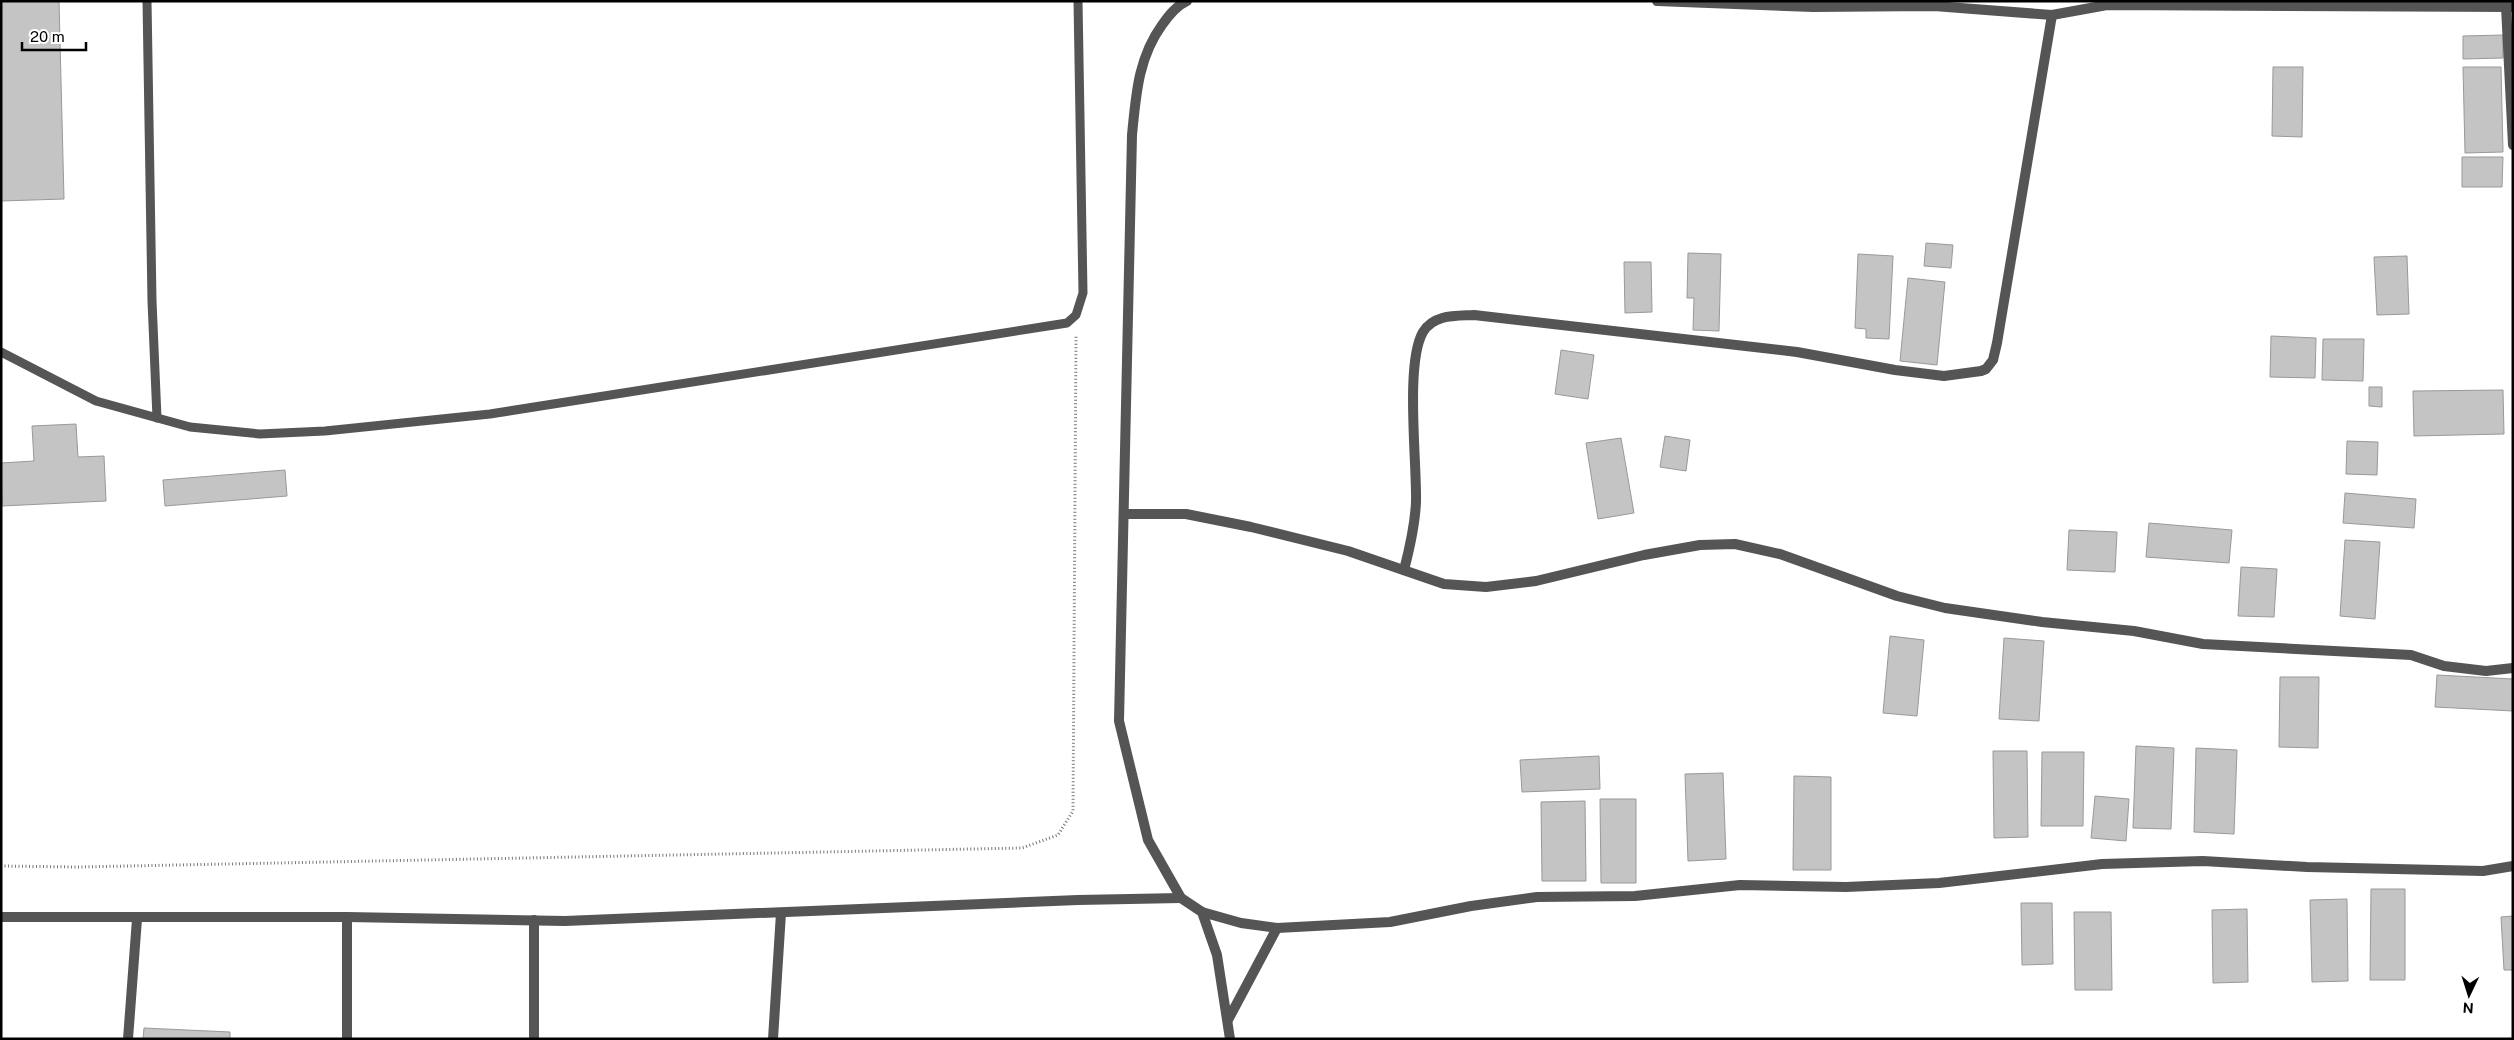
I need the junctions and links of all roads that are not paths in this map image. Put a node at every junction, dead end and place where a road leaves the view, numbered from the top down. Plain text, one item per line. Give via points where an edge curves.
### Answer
1 (147, 1) edge
2 (1078, 1) edge
3 (1187, 1) edge
4 (1657, 1) edge
5 (2509, 7) edge
6 (2052, 15) junction
7 (2513, 145) edge
8 (1, 352) edge
9 (157, 418) junction
10 (1124, 514) junction
11 (1404, 570) junction
12 (2513, 668) edge
13 (2513, 866) edge
14 (1182, 898) junction
15 (1202, 912) junction
16 (781, 913) junction
17 (1, 917) edge
18 (346, 917) junction
19 (137, 919) junction
20 (534, 920) junction
21 (1277, 928) junction
22 (1228, 1020) junction
23 (128, 1039) edge
24 (347, 1039) edge
25 (534, 1039) edge
26 (773, 1039) edge
27 (1230, 1039) edge

1 - 9 lane
2 - 9 lane via 1083,293 1076,314 1067,324 490,414 325,431 260,434 190,427
3 - 10 street via 1174,9 1156,34 1141,64 1137,86 1132,135
4 - 6 street via 1813,7 1934,6
5 - 6 street via 2107,5
5 - 7 street
6 - 11 street via 1997,343 1986,369 1944,376 1797,352 1474,316 1445,317 1432,322 1423,332 1416,350 1416,503
8 - 9 lane via 96,401
10 - 11 street via 1195,516 1348,551
10 - 14 street via 1119,721 1148,840
11 - 12 street via 1444,584 1486,587 1536,581 1700,545 1735,544 1780,554 1897,596 1945,608 2134,631 2203,644 2411,655 2444,666 2486,671
13 - 21 street via 2483,871 2203,861 2102,864 1938,883 1846,887 1740,885 1635,896 1537,897 1390,922
14 - 15 street
14 - 16 street via 1087,899
15 - 21 street
15 - 22 street via 1217,955
16 - 20 street
16 - 26 street
17 - 19 street
18 - 19 street
18 - 20 street
18 - 24 street
19 - 23 street
20 - 25 street
21 - 22 street
22 - 27 street

